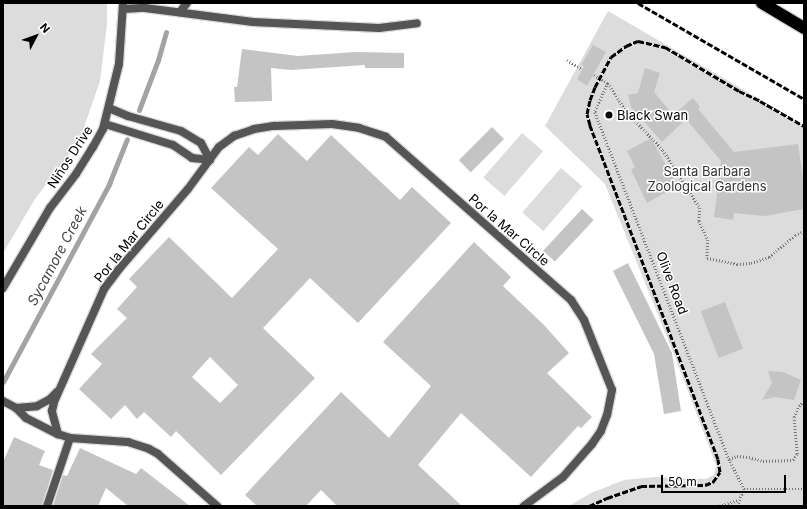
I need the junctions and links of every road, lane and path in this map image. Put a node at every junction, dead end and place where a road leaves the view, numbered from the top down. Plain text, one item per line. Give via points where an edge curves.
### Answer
1 (187, 3) edge
2 (762, 3) edge
3 (123, 6) edge
4 (180, 12) junction
5 (417, 23) dead end
6 (804, 28) edge
7 (567, 60) dead end
8 (582, 69) dead end
9 (594, 75) dead end
10 (608, 83) junction
11 (110, 108) junction
12 (105, 124) junction
13 (210, 160) junction
14 (804, 231) edge
15 (3, 288) edge
16 (60, 388) junction
17 (3, 401) edge
18 (804, 401) edge
19 (14, 408) junction
20 (58, 434) junction
21 (70, 438) junction
22 (729, 459) junction
23 (744, 489) junction
24 (804, 489) edge
25 (739, 500) junction
26 (47, 506) edge
27 (217, 506) edge
28 (524, 506) edge
29 (719, 506) edge
30 (737, 506) edge

1 - 4 street
2 - 6 highway
3 - 4 street
3 - 11 street, Niños Drive via 119,64
4 - 5 street via 253,22 378,28
7 - 8 path
9 - 10 path
10 - 14 path via 627,112 663,150 700,208 699,221 708,240 707,258 737,264 751,263 769,257 795,234
10 - 22 path, Olive Road via 595,112
11 - 12 street, Niños Drive
11 - 13 street via 133,118 180,131 201,143
12 - 13 street via 173,146 192,158
12 - 15 street, Niños Drive via 93,147 50,208
13 - 16 street, Por la Mar Circle via 104,289
13 - 28 street, Por la Mar Circle via 219,147 234,136 254,129 332,124 378,133 386,137 571,300 584,320 612,390 608,415 592,444 563,477
16 - 19 street via 50,399 37,406
16 - 20 street, Por la Mar Circle via 52,411
17 - 19 street
18 - 22 path via 794,417 796,454 793,460 763,461 737,456
19 - 20 street via 26,418
20 - 21 street
21 - 26 street
21 - 27 street via 128,442 149,448
22 - 23 path, Olive Road
23 - 24 path
23 - 25 path
25 - 29 path
25 - 30 path

